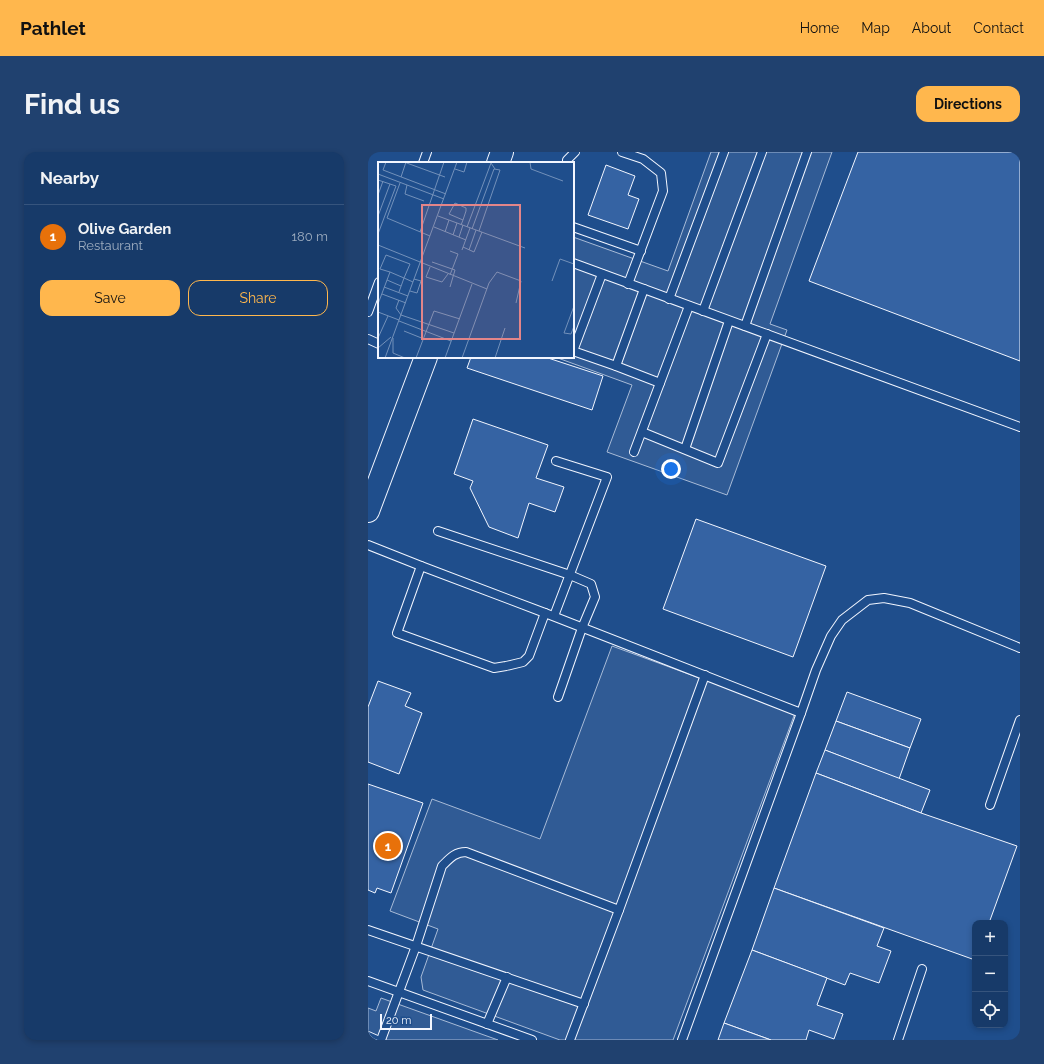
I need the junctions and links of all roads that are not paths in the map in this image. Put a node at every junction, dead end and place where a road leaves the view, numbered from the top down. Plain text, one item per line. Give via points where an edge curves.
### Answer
1 (427, 152) edge
2 (502, 152) edge
3 (575, 152) edge
4 (622, 152) edge
5 (724, 152) edge
6 (762, 152) edge
7 (807, 152) edge
8 (423, 162) edge
9 (498, 162) edge
10 (567, 162) edge
11 (574, 227) edge
12 (641, 251) junction
13 (574, 263) edge
14 (602, 274) junction
15 (628, 284) junction
16 (378, 285) edge
17 (644, 289) junction
18 (669, 299) junction
19 (689, 306) junction
20 (703, 311) junction
21 (368, 312) edge
22 (729, 321) junction
23 (745, 326) junction
24 (767, 334) junction
25 (368, 339) edge
26 (378, 344) edge
27 (574, 348) edge
28 (574, 351) edge
29 (422, 360) edge
30 (616, 366) junction
31 (660, 382) junction
32 (1020, 427) edge
33 (642, 432) junction
34 (685, 449) junction
35 (634, 452) dead end
36 (556, 461) dead end
37 (368, 511) edge
38 (438, 531) dead end
39 (368, 545) edge
40 (421, 566) junction
41 (570, 574) junction
42 (545, 613) junction
43 (554, 616) junction
44 (582, 628) junction
45 (1020, 648) edge
46 (705, 675) junction
47 (558, 697) dead end
48 (801, 713) junction
49 (1020, 720) edge
50 (990, 805) dead end
51 (619, 910) junction
52 (368, 930) edge
53 (416, 946) junction
54 (922, 969) dead end
55 (507, 977) junction
56 (368, 981) edge
57 (398, 992) junction
58 (584, 1004) junction
59 (487, 1024) junction
60 (368, 1036) edge
61 (377, 1040) edge
62 (381, 1040) edge
63 (532, 1040) edge
64 (570, 1040) edge
65 (682, 1040) edge
66 (898, 1040) edge

1 - 8 lane
2 - 9 main road
3 - 10 lane
4 - 12 lane via 643,158 662,173 664,191
5 - 18 lane
6 - 20 lane
7 - 23 lane
11 - 12 lane
12 - 15 lane
13 - 14 lane
14 - 15 lane
14 - 27 lane
15 - 17 lane
16 - 21 lane
17 - 18 lane
17 - 30 lane
18 - 19 lane
19 - 20 lane
19 - 31 lane
20 - 22 lane
22 - 23 lane
22 - 34 lane
23 - 24 lane
24 - 32 lane
24 - 34 lane via 718,463
25 - 26 lane
28 - 30 lane
29 - 37 main road
30 - 31 lane
31 - 33 lane
33 - 34 lane
33 - 35 lane
36 - 41 lane via 607,477
38 - 41 lane
39 - 40 lane
40 - 42 lane
40 - 42 lane via 397,633 494,668 523,662 528,656
41 - 43 lane
41 - 44 lane via 591,584 595,597
42 - 43 lane
43 - 44 lane
44 - 46 lane
44 - 47 lane
45 - 48 lane via 910,603 884,598 868,600 842,620 830,636
46 - 48 lane
46 - 51 lane
48 - 65 lane
49 - 50 lane
51 - 53 lane via 466,852 460,852 450,857 442,866
51 - 58 lane
52 - 53 lane
53 - 55 lane
53 - 57 lane
54 - 66 lane
55 - 58 lane
55 - 59 lane
56 - 57 lane
57 - 59 lane
57 - 62 lane
58 - 64 lane
59 - 63 lane
60 - 61 lane

